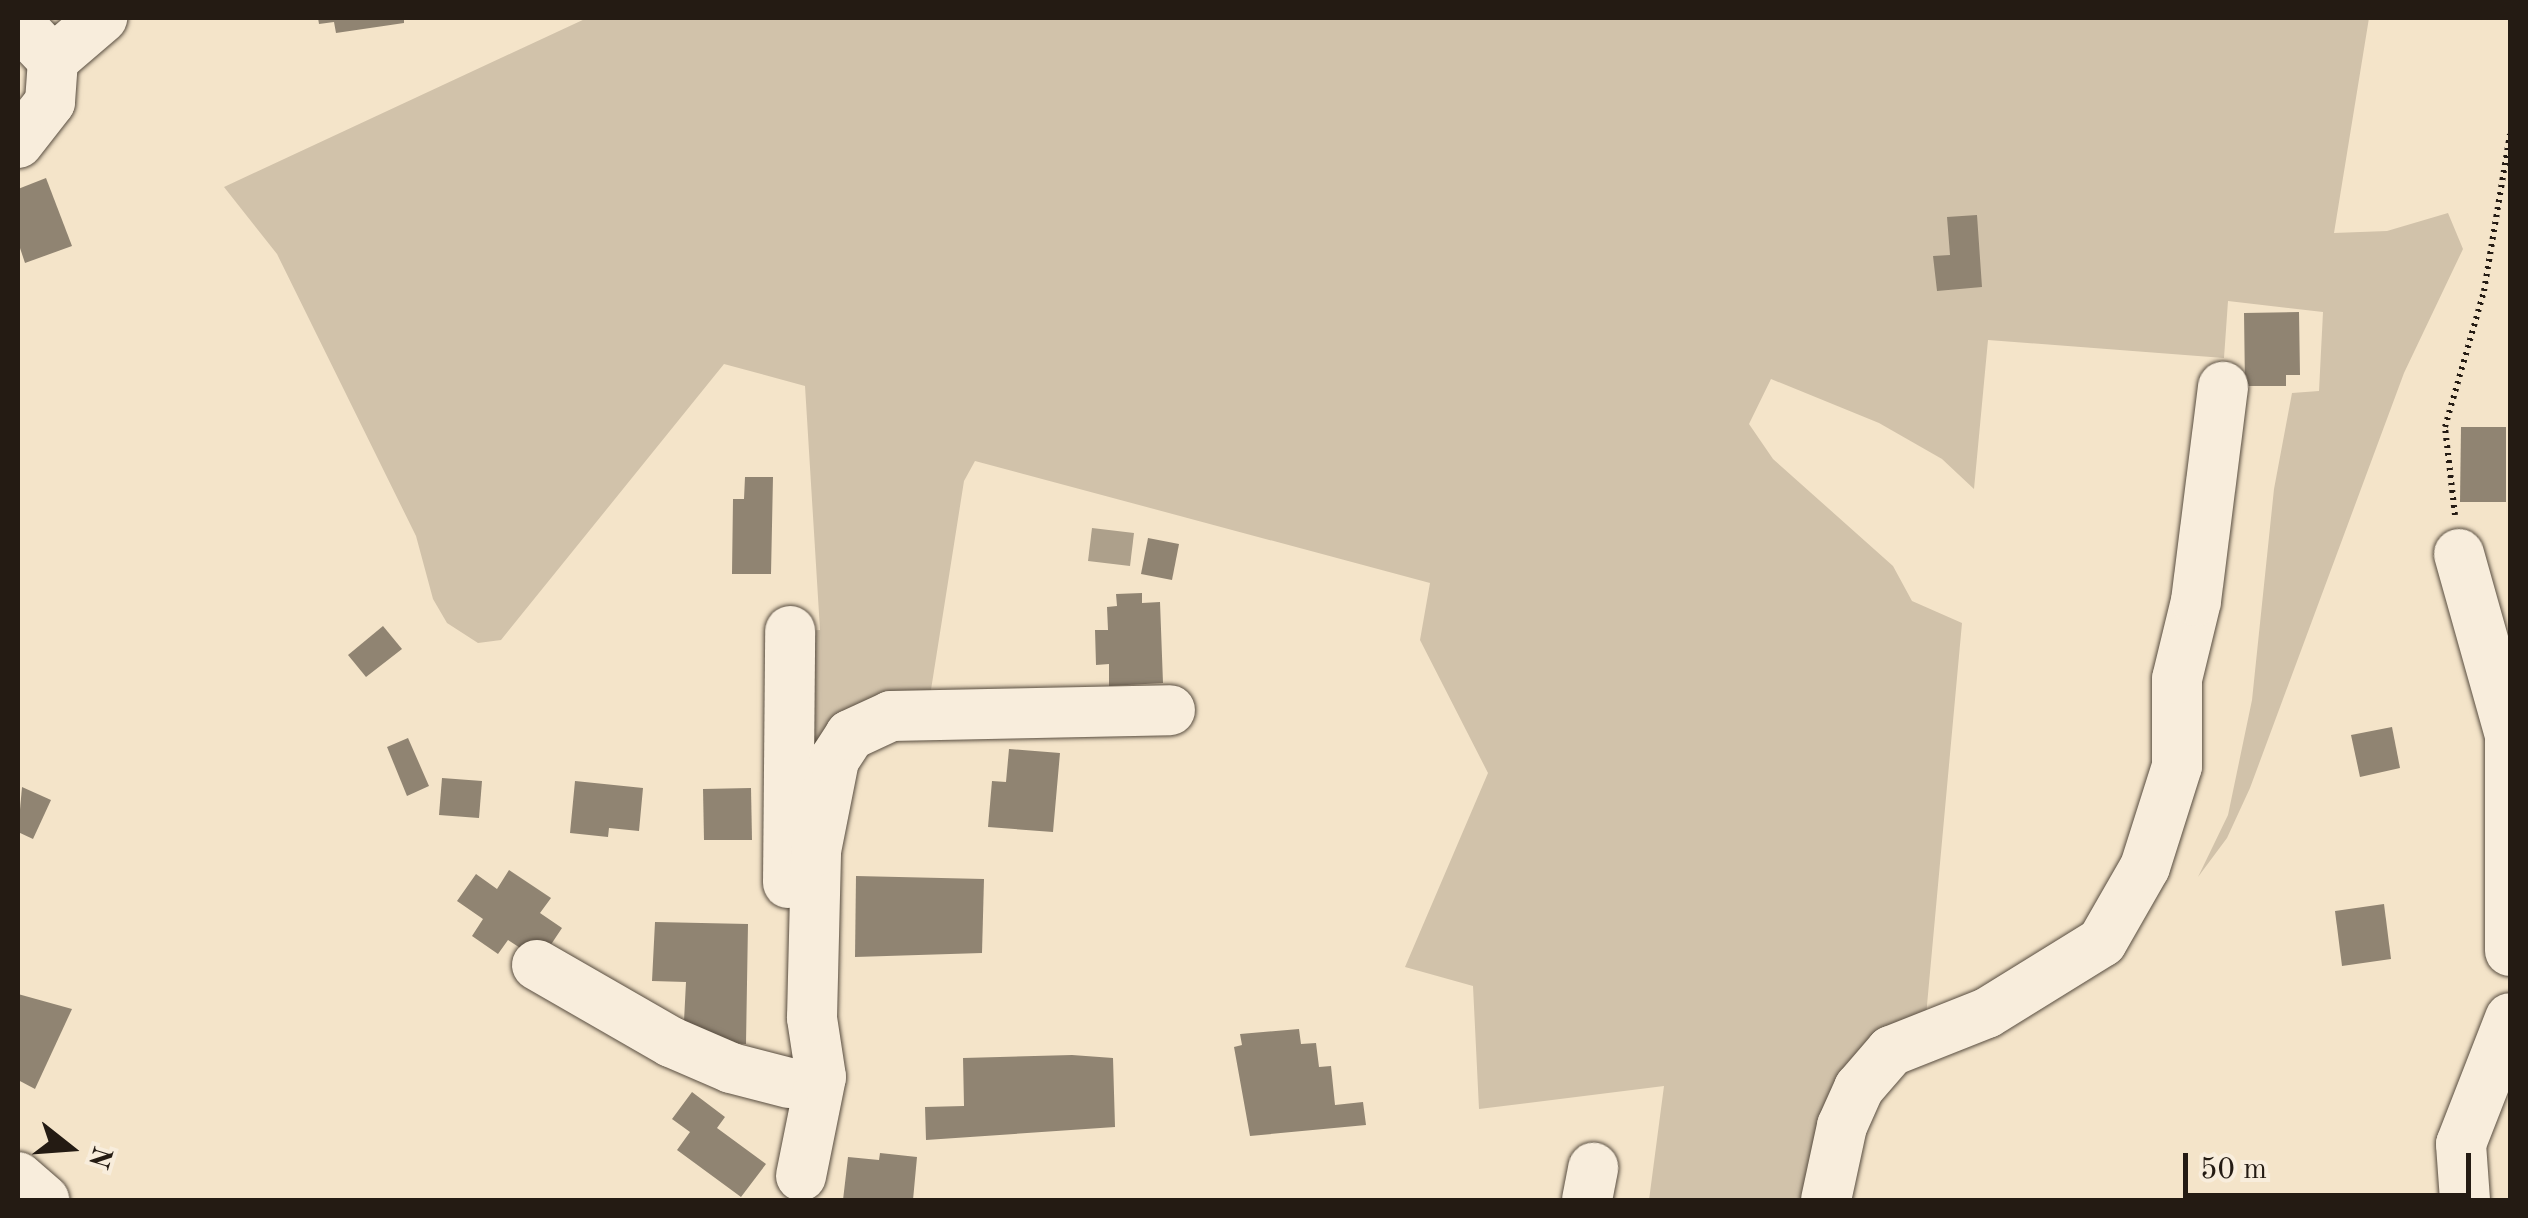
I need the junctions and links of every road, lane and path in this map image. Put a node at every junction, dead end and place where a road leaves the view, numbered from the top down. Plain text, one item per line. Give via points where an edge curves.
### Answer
1 (102, 18) edge
2 (18, 23) edge
3 (53, 60) junction
4 (2510, 134) edge
5 (18, 142) edge
6 (2223, 387) dead end
7 (2459, 554) joint
8 (790, 630) dead end
9 (1170, 710) dead end
10 (2510, 951) edge
11 (537, 965) dead end
12 (2510, 1018) edge
13 (789, 1083) junction
14 (18, 1177) edge
15 (797, 1188) edge
16 (44, 1200) edge
17 (1826, 1200) edge
18 (2465, 1200) edge

1 - 3 street
2 - 3 street
3 - 5 street via 50,102
4 - 7 path via 2484,291 2445,427
6 - 17 street via 2196,601 2177,680 2177,766 2145,867 2102,942 1986,1014 1891,1051 1859,1088 1842,1126
7 - 10 street via 2510,736
8 - 13 street
9 - 15 street via 891,716 850,734 834,760 816,851 812,1018 821,1078
11 - 13 street via 671,1042
12 - 18 street via 2461,1144
13 - 15 street
14 - 16 street

